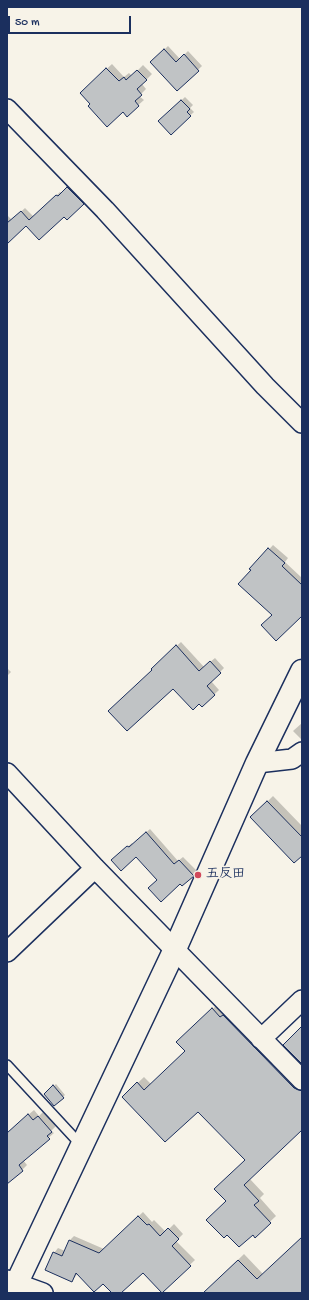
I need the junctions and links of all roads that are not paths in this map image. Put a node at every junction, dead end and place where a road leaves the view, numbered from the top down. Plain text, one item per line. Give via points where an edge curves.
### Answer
1 (7, 109) edge
2 (302, 423) edge
3 (302, 672) edge
4 (302, 752) edge
5 (257, 763) junction
6 (7, 773) edge
7 (95, 868) junction
8 (175, 949) junction
9 (7, 952) edge
10 (302, 1000) edge
11 (261, 1039) junction
12 (7, 1065) edge
13 (302, 1080) edge
14 (82, 1146) junction
15 (12, 1286) edge
16 (43, 1293) edge

1 - 2 street via 105,210 265,386
3 - 5 street
4 - 5 street via 292,759
5 - 8 street
6 - 7 street
7 - 8 street
7 - 9 street
8 - 11 street
8 - 14 street
10 - 11 street
11 - 13 street
12 - 14 lane
14 - 15 street
15 - 16 street

